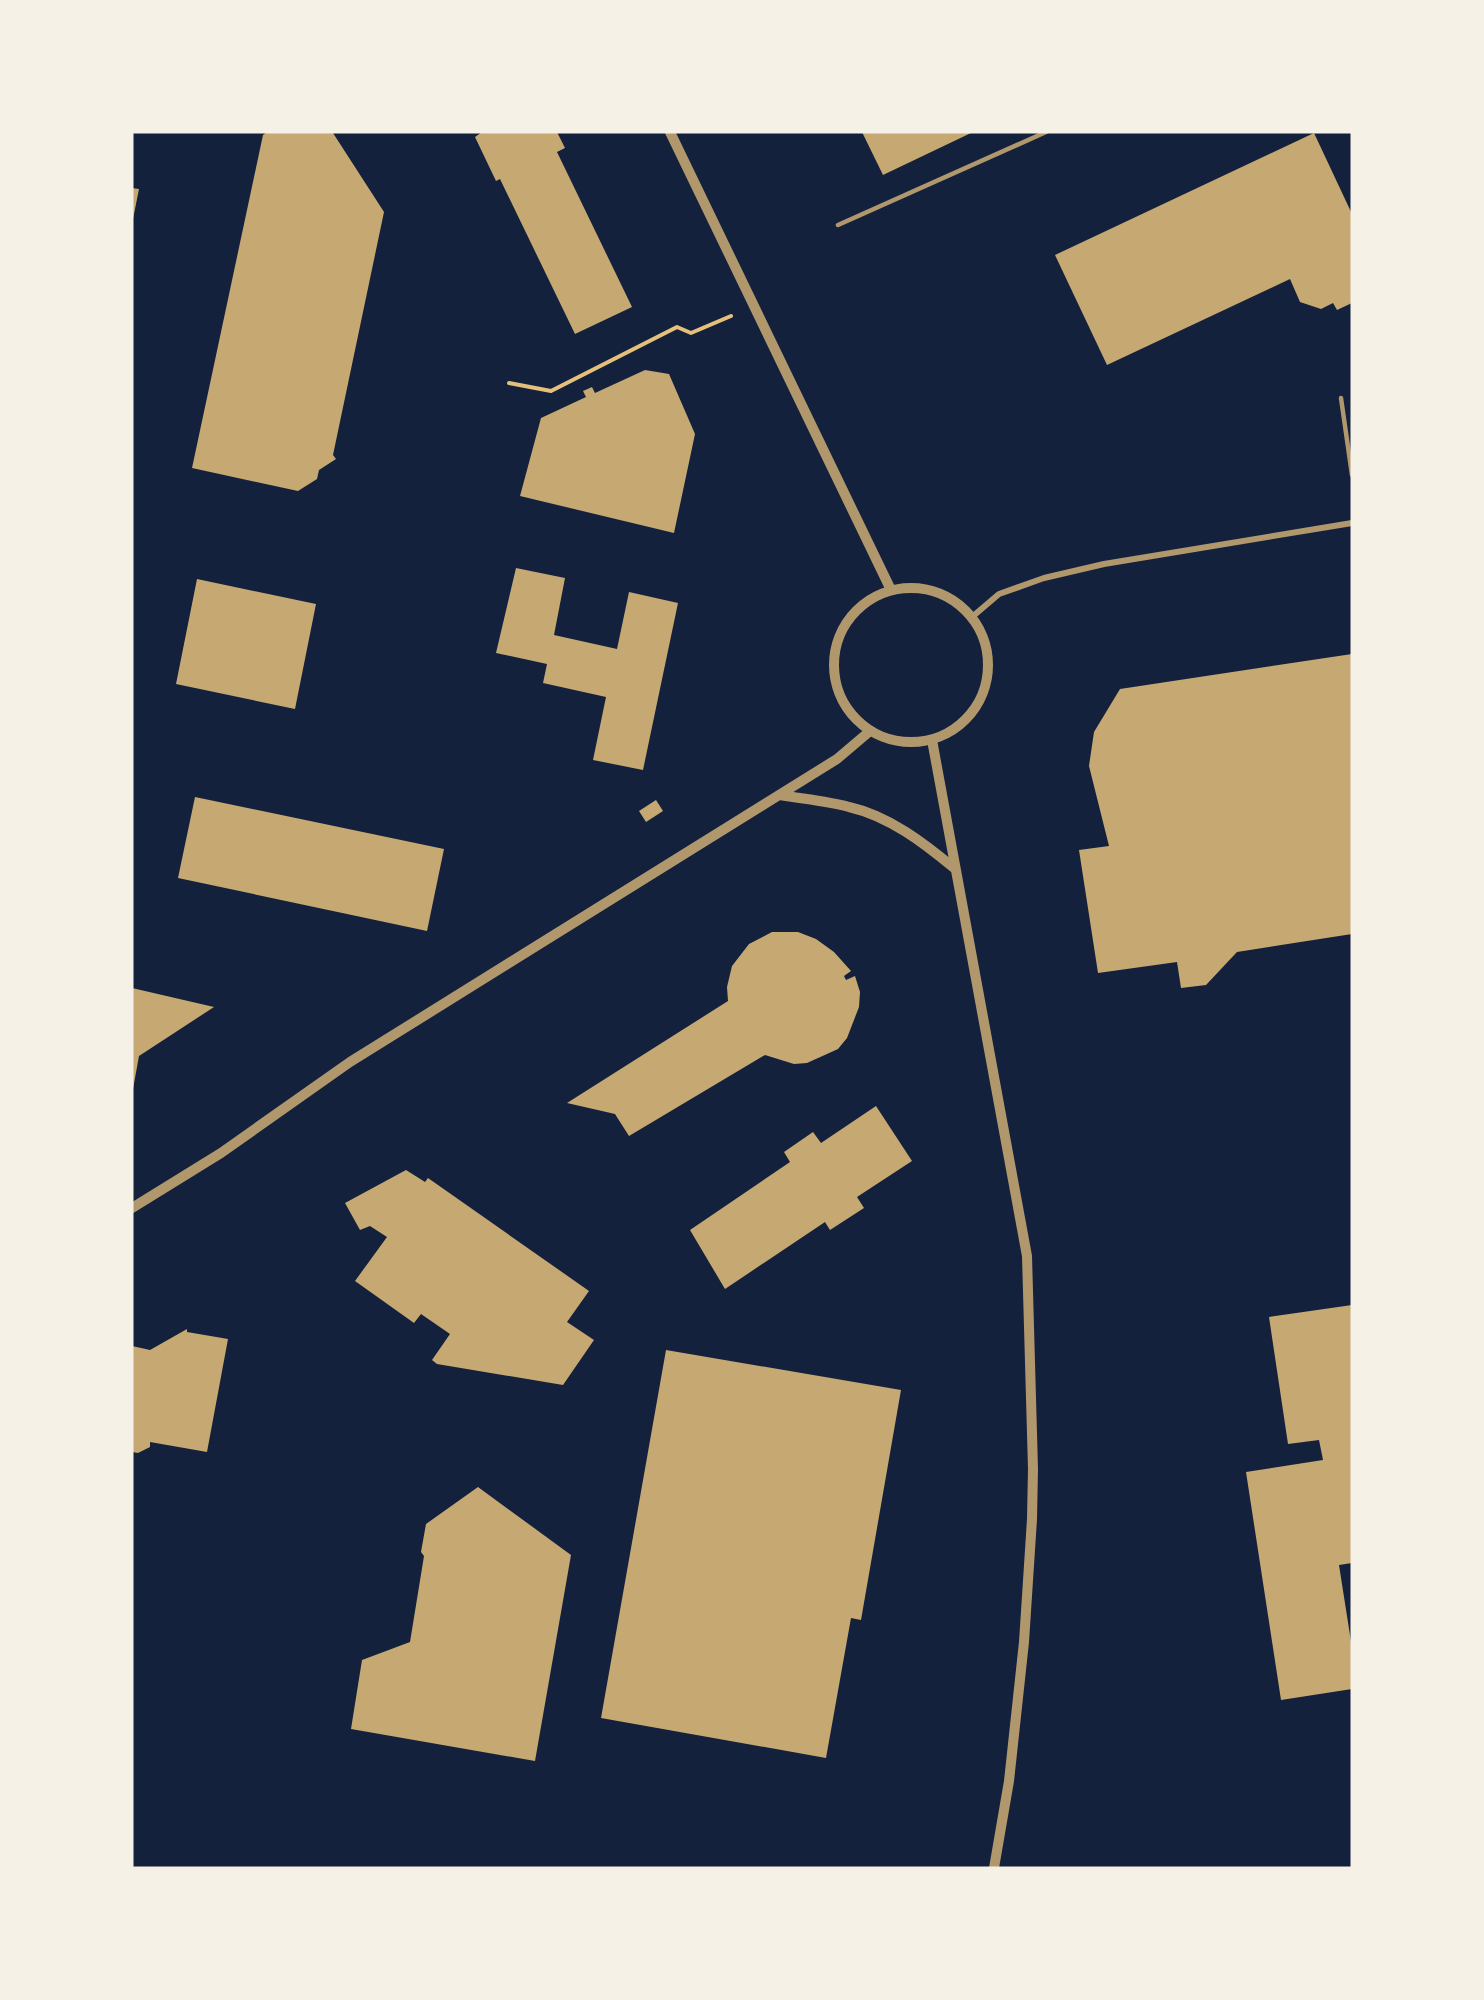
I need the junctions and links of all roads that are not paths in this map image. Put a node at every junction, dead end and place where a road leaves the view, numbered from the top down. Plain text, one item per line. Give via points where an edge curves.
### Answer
1 (670, 132) edge
2 (1046, 132) edge
3 (838, 225) dead end
4 (1341, 398) dead end
5 (1352, 475) edge
6 (1352, 523) edge
7 (891, 590) junction
8 (972, 617) junction
9 (870, 730) junction
10 (932, 740) junction
11 (780, 795) junction
12 (954, 868) junction
13 (132, 1208) edge
14 (994, 1868) edge

1 - 7 street
2 - 3 lane
4 - 5 lane
6 - 8 street via 1104,564 1044,578 999,594
7 - 8 street via 913,587 935,591 956,602
7 - 9 street via 850,619 838,641 834,666 838,691 851,714
8 - 10 street via 984,639 988,664 985,689 961,723
9 - 10 street via 889,739
9 - 11 street via 837,759
10 - 12 street
11 - 12 street via 851,807 882,819 922,841
11 - 13 street via 350,1062 220,1153
12 - 14 street via 1027,1256 1032,1519 1009,1781

